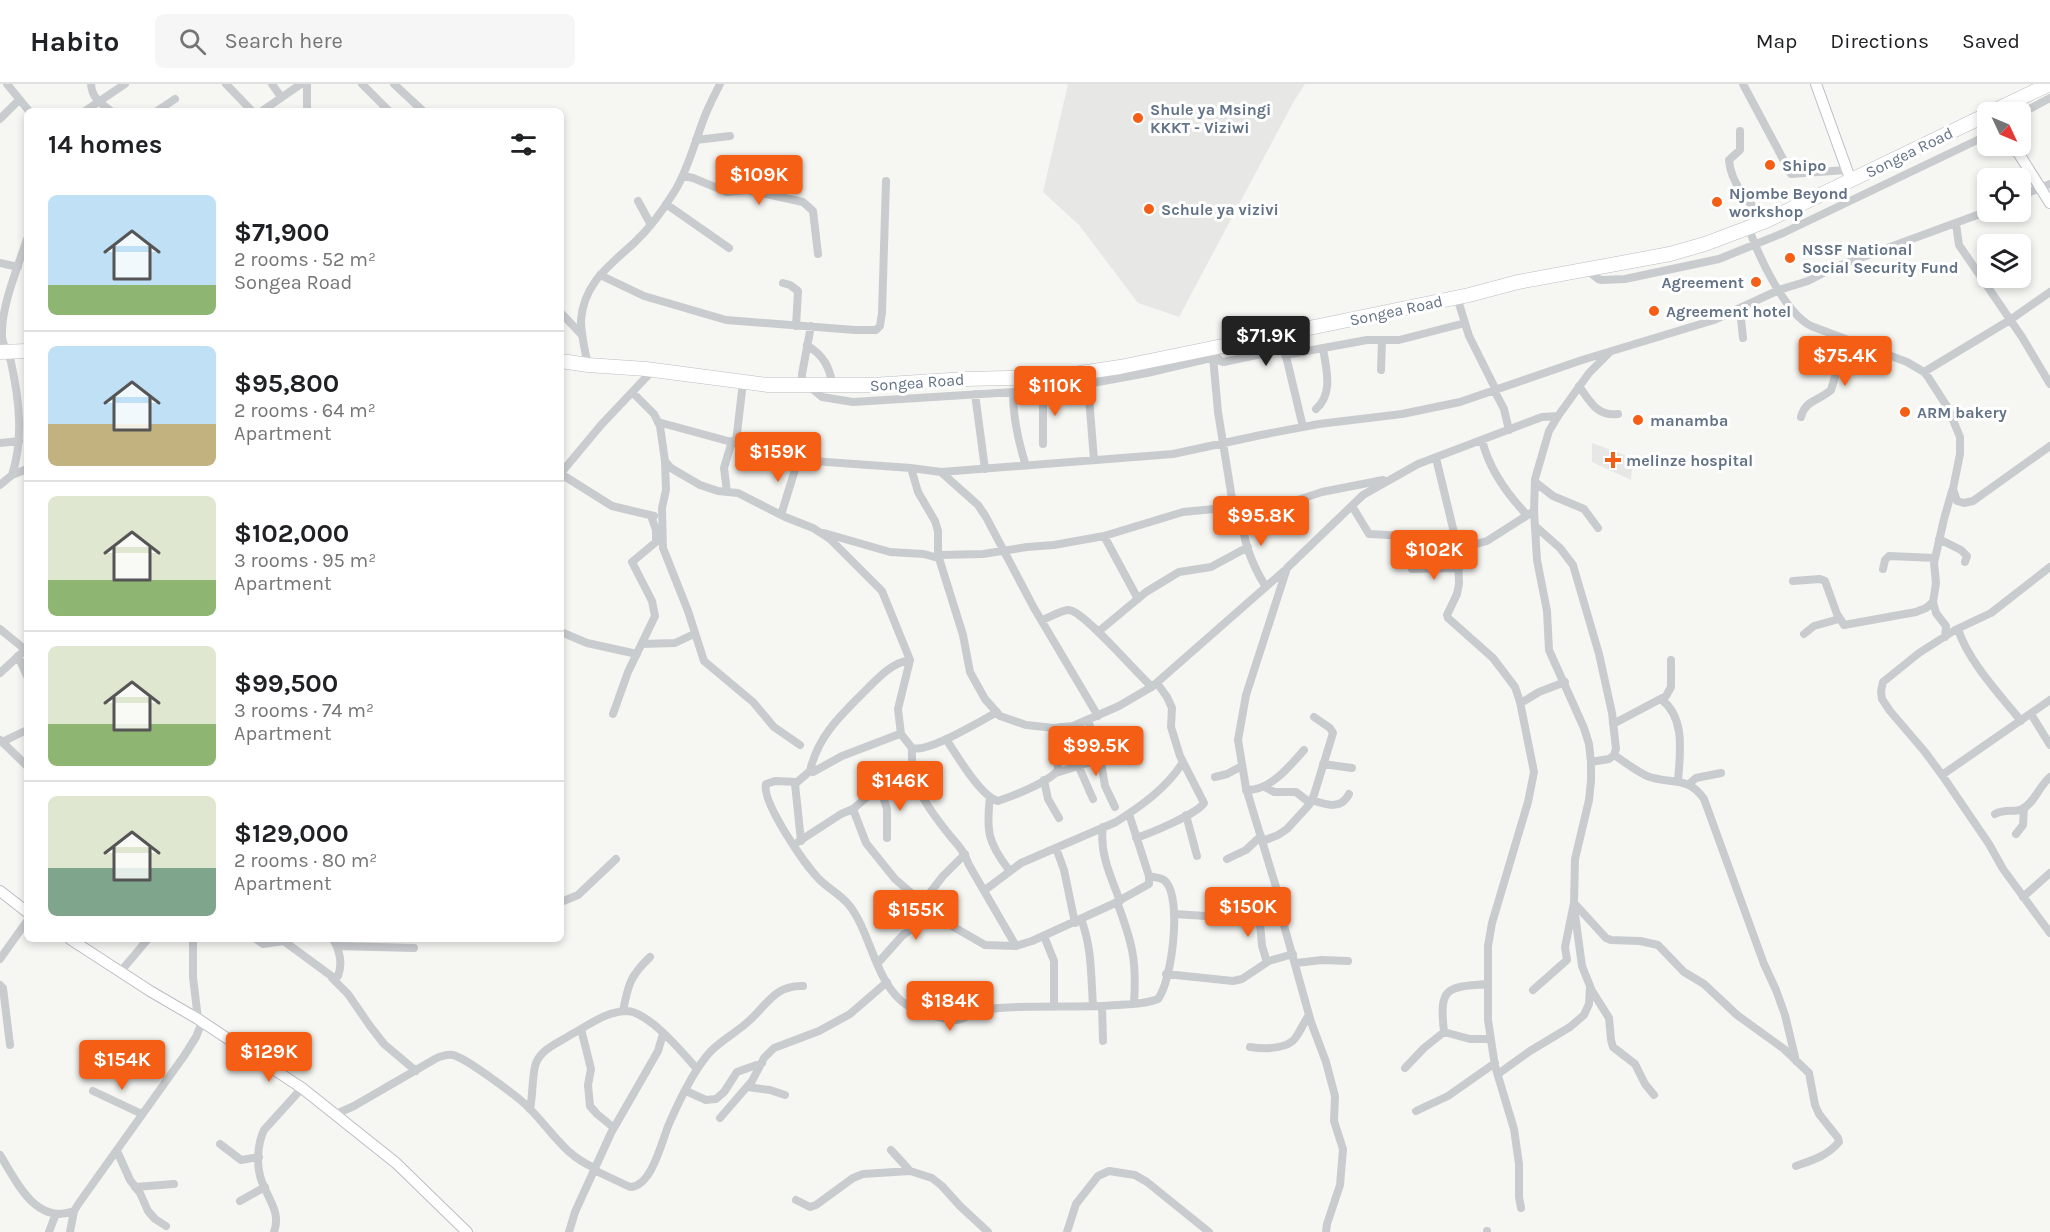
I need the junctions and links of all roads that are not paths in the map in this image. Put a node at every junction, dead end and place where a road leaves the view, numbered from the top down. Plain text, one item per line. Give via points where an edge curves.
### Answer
1 (7, 84) edge
2 (91, 84) edge
3 (125, 84) edge
4 (226, 84) edge
5 (272, 84) edge
6 (301, 84) edge
7 (307, 84) edge
8 (362, 84) edge
9 (394, 84) edge
10 (720, 84) edge
11 (1743, 84) edge
12 (1816, 84) edge
13 (2049, 84) edge
14 (281, 97) junction
15 (2050, 98) edge
16 (175, 99) dead end
17 (19, 100) junction
18 (99, 101) junction
19 (2013, 102) edge
20 (26, 108) edge
21 (89, 108) edge
22 (107, 108) edge
23 (162, 108) edge
24 (249, 108) edge
25 (266, 108) edge
26 (307, 108) edge
27 (386, 108) edge
28 (420, 108) edge
29 (2031, 108) edge
30 (0, 119) edge
31 (1977, 119) edge
32 (1740, 132) dead end
33 (730, 136) dead end
34 (696, 140) junction
35 (1977, 140) edge
36 (2022, 156) edge
37 (683, 176) junction
38 (1849, 176) junction
39 (886, 181) dead end
40 (2045, 186) edge
41 (2031, 192) edge
42 (638, 201) dead end
43 (2050, 203) edge
44 (666, 204) junction
45 (1977, 215) edge
46 (1766, 221) junction
47 (1956, 224) junction
48 (651, 225) junction
49 (1749, 229) junction
50 (1754, 245) junction
51 (24, 248) edge
52 (729, 248) dead end
53 (818, 254) dead end
54 (0, 263) edge
55 (18, 267) junction
56 (1586, 269) junction
57 (600, 275) junction
58 (783, 283) dead end
59 (1779, 290) junction
60 (2050, 292) edge
61 (1457, 297) junction
62 (1740, 309) junction
63 (564, 317) edge
64 (2010, 320) junction
65 (1465, 323) junction
66 (796, 326) junction
67 (811, 326) junction
68 (582, 335) junction
69 (1743, 338) dead end
70 (1844, 339) junction
71 (1382, 340) junction
72 (807, 345) junction
73 (3, 346) edge
74 (1323, 348) junction
75 (24, 350) edge
76 (1610, 352) junction
77 (1214, 354) junction
78 (1285, 355) junction
79 (564, 361) edge
80 (588, 365) junction
81 (653, 370) junction
82 (1381, 370) dead end
83 (1924, 372) junction
84 (742, 382) junction
85 (1088, 384) junction
86 (2050, 384) edge
87 (805, 386) junction
88 (833, 386) junction
89 (1579, 386) junction
90 (1043, 390) junction
91 (1495, 390) junction
92 (1013, 392) junction
93 (633, 393) junction
94 (975, 394) junction
95 (1316, 409) dead end
96 (1618, 414) dead end
97 (1558, 416) junction
98 (1801, 417) dead end
99 (658, 422) junction
100 (1303, 427) junction
101 (1509, 430) junction
102 (1482, 440) junction
103 (19, 441) junction
104 (734, 442) junction
105 (0, 443) edge
106 (1043, 444) dead end
107 (1222, 444) junction
108 (2050, 446) edge
109 (1436, 458) junction
110 (798, 460) junction
111 (1094, 460) junction
112 (665, 461) junction
113 (1026, 466) junction
114 (911, 468) junction
115 (564, 469) edge
116 (985, 469) junction
117 (24, 470) edge
118 (941, 472) junction
119 (12, 475) junction
120 (564, 475) edge
121 (1390, 479) junction
122 (1535, 482) junction
123 (0, 486) edge
124 (1953, 489) junction
125 (727, 492) junction
126 (1352, 506) junction
127 (1238, 511) junction
128 (1531, 513) junction
129 (662, 515) junction
130 (781, 515) junction
131 (651, 516) junction
132 (1535, 526) junction
133 (1598, 528) dead end
134 (819, 532) junction
135 (1104, 536) junction
136 (1409, 536) dead end
137 (1939, 539) junction
138 (1248, 547) junction
139 (1458, 549) junction
140 (1005, 551) junction
141 (938, 557) junction
142 (1935, 558) junction
143 (1965, 562) dead end
144 (2050, 567) edge
145 (1287, 568) junction
146 (1458, 568) junction
147 (1412, 569) dead end
148 (1883, 569) dead end
149 (1794, 581) dead end
150 (1266, 587) junction
151 (1138, 599) junction
152 (1933, 602) junction
153 (1839, 619) junction
154 (1042, 620) junction
155 (1944, 624) junction
156 (0, 629) edge
157 (1957, 629) junction
158 (1098, 632) junction
159 (564, 633) edge
160 (694, 634) junction
161 (1804, 634) dead end
162 (1945, 636) junction
163 (642, 644) junction
164 (24, 649) edge
165 (24, 652) edge
166 (637, 654) junction
167 (18, 656) junction
168 (910, 660) junction
169 (1671, 660) dead end
170 (24, 669) edge
171 (0, 673) edge
172 (1565, 682) junction
173 (1154, 685) junction
174 (1661, 699) junction
175 (2050, 700) edge
176 (1521, 703) junction
177 (997, 712) junction
178 (613, 714) dead end
179 (2031, 714) junction
180 (1098, 716) junction
181 (1314, 717) dead end
182 (1088, 720) junction
183 (2021, 721) junction
184 (1613, 724) junction
185 (1061, 727) junction
186 (24, 730) edge
187 (901, 734) junction
188 (946, 739) junction
189 (2, 745) edge
190 (800, 745) dead end
191 (2050, 745) edge
192 (912, 748) junction
193 (1304, 750) dead end
194 (1614, 755) junction
195 (1100, 759) junction
196 (1183, 762) junction
197 (1591, 762) junction
198 (24, 763) edge
199 (1323, 764) junction
200 (1078, 765) junction
201 (913, 766) junction
202 (1242, 766) junction
203 (1352, 768) dead end
204 (810, 771) junction
205 (1056, 772) junction
206 (1721, 773) dead end
207 (1942, 775) junction
208 (1215, 777) dead end
209 (2050, 777) edge
210 (1044, 780) junction
211 (1678, 781) junction
212 (797, 782) junction
213 (1689, 784) junction
214 (1265, 787) junction
215 (1246, 789) junction
216 (881, 790) junction
217 (1349, 794) dead end
218 (990, 797) junction
219 (1093, 799) dead end
220 (1311, 801) junction
221 (1115, 807) dead end
222 (2024, 808) junction
223 (853, 809) junction
224 (1129, 814) junction
225 (1995, 814) dead end
226 (1186, 815) junction
227 (1059, 818) dead end
228 (1103, 827) junction
229 (2016, 834) dead end
230 (887, 838) dead end
231 (1136, 838) junction
232 (1262, 838) junction
233 (797, 843) junction
234 (1056, 848) junction
235 (965, 854) junction
236 (1197, 856) dead end
237 (616, 859) dead end
238 (1227, 859) dead end
239 (1009, 870) junction
240 (2050, 873) edge
241 (1149, 876) junction
242 (985, 890) junction
243 (0, 891) edge
244 (1278, 897) junction
245 (2023, 897) junction
246 (564, 901) edge
247 (1118, 901) junction
248 (1574, 903) junction
249 (925, 906) junction
250 (1253, 907) junction
251 (24, 910) edge
252 (1174, 914) junction
253 (1078, 921) junction
254 (24, 925) edge
255 (2050, 933) edge
256 (1044, 936) junction
257 (75, 942) edge
258 (145, 942) edge
259 (193, 942) edge
260 (286, 942) edge
261 (335, 943) edge
262 (405, 943) edge
263 (1016, 946) junction
264 (414, 948) dead end
265 (1293, 954) junction
266 (650, 957) dead end
267 (0, 959) edge
268 (1348, 961) dead end
269 (1267, 962) junction
270 (1296, 963) junction
271 (877, 964) junction
272 (121, 971) junction
273 (1166, 974) junction
274 (332, 978) junction
275 (887, 982) junction
276 (1488, 984) junction
277 (0, 985) edge
278 (803, 986) dead end
279 (1590, 986) junction
280 (1533, 990) dead end
281 (1134, 1004) junction
282 (1093, 1006) junction
283 (1102, 1006) junction
284 (1054, 1007) junction
285 (624, 1011) junction
286 (1309, 1016) junction
287 (200, 1020) junction
288 (581, 1029) junction
289 (1444, 1032) junction
290 (663, 1034) junction
291 (1490, 1039) junction
292 (1104, 1041) dead end
293 (10, 1045) dead end
294 (1250, 1047) dead end
295 (1797, 1061) junction
296 (762, 1063) junction
297 (1495, 1064) junction
298 (1405, 1068) dead end
299 (698, 1069) junction
300 (416, 1071) junction
301 (1498, 1074) junction
302 (747, 1087) junction
303 (302, 1088) junction
304 (93, 1091) dead end
305 (686, 1092) junction
306 (785, 1095) dead end
307 (1654, 1095) dead end
308 (530, 1108) junction
309 (1416, 1111) dead end
310 (142, 1114) junction
311 (336, 1114) junction
312 (720, 1118) dead end
313 (614, 1128) junction
314 (220, 1144) dead end
315 (891, 1150) dead end
316 (117, 1151) junction
317 (0, 1155) edge
318 (259, 1157) junction
319 (1796, 1166) dead end
320 (595, 1169) junction
321 (909, 1171) junction
322 (174, 1184) dead end
323 (135, 1187) junction
324 (264, 1187) junction
325 (796, 1200) dead end
326 (240, 1202) dead end
327 (1521, 1208) dead end
328 (74, 1212) junction
329 (55, 1216) junction
330 (166, 1226) dead end
331 (49, 1232) edge
332 (70, 1232) edge
333 (274, 1232) edge
334 (467, 1232) edge
335 (569, 1232) edge
336 (988, 1232) edge
337 (1067, 1232) edge
338 (1209, 1232) edge
339 (1326, 1232) edge

1 - 17 street
2 - 18 street
3 - 18 street
4 - 24 street
5 - 14 street
6 - 14 street
7 - 26 street
8 - 27 street
9 - 28 street
10 - 34 street
11 - 38 street via 1791,174
12 - 38 street
13 - 19 highway, Songea Road
14 - 25 street
15 - 29 street
16 - 23 street
17 - 20 street
17 - 30 street
18 - 21 street
18 - 22 street
31 - 38 highway, Songea Road
32 - 46 street via 1740,150 1729,160 1732,174
33 - 34 street
34 - 37 street
35 - 50 street
36 - 40 street
37 - 44 street
37 - 53 street via 727,192 747,190 803,202 813,211
38 - 46 highway, Songea Road
39 - 67 street via 880,326 871,331
40 - 41 street
40 - 43 street
42 - 48 street
44 - 48 street
44 - 52 street
45 - 47 street
46 - 49 highway, Songea Road
47 - 59 street
47 - 64 street via 1959,245
48 - 57 street
49 - 50 street
49 - 56 highway, Songea Road via 1670,254
50 - 56 street via 1704,263 1624,279 1598,279
50 - 59 street
51 - 55 street
54 - 55 street
55 - 73 street via 3,321
56 - 61 highway, Songea Road
57 - 66 street via 644,296 726,320
57 - 68 street via 585,300
58 - 66 street via 798,291
59 - 62 street
59 - 70 street via 1801,320
60 - 64 street
61 - 65 street
61 - 77 highway, Songea Road
62 - 69 street
62 - 76 street
63 - 68 street
64 - 83 street
64 - 86 street
65 - 71 street via 1399,340
65 - 91 street
66 - 67 street
67 - 72 street
68 - 80 street
70 - 83 street
70 - 98 street via 1831,390 1804,407
71 - 74 street
71 - 82 street
72 - 87 street via 802,374
72 - 88 street via 827,363
73 - 75 highway
73 - 103 street via 18,393
74 - 78 street
74 - 95 street via 1327,392
76 - 89 street
76 - 91 street
77 - 78 street via 1224,362 1280,350
77 - 85 street
77 - 88 highway, Songea Road via 1054,377
77 - 107 street
78 - 100 street
79 - 80 highway, Songea Road
80 - 81 highway, Songea Road
81 - 84 highway, Songea Road
81 - 93 street
83 - 124 street via 1948,408 1960,437
84 - 87 highway, Songea Road
84 - 104 street
85 - 90 street
85 - 111 street
87 - 88 highway, Songea Road
87 - 94 street via 822,397 853,402
89 - 96 street via 1599,411
89 - 97 street
90 - 92 street
90 - 106 street
91 - 100 street via 1402,414
91 - 101 street
92 - 94 street
92 - 113 street via 1016,434
93 - 99 street
93 - 115 street
94 - 116 street
97 - 101 street via 1542,417
97 - 122 street via 1549,431
99 - 104 street
99 - 112 street
100 - 107 street
101 - 102 street
102 - 109 street
102 - 128 street via 1489,462 1506,490
103 - 105 street
103 - 119 street
104 - 110 street
104 - 125 street via 724,468
107 - 111 street via 1166,455
107 - 127 street
108 - 124 street via 1969,503 1957,501
109 - 121 street
109 - 139 street
110 - 114 street
110 - 130 street
111 - 113 street
112 - 125 street via 700,485
112 - 129 street
113 - 116 street
114 - 118 street
114 - 141 street via 918,492 935,521
116 - 118 street
117 - 119 street
118 - 140 street via 978,505
119 - 123 street
120 - 131 street via 612,506
121 - 126 street
121 - 127 street via 1322,492 1270,509
122 - 128 street
122 - 133 street via 1553,496 1584,509
124 - 137 street
125 - 130 street via 738,493
126 - 136 street via 1369,534
126 - 145 street
127 - 135 street via 1183,512
127 - 138 street
128 - 132 street
128 - 139 street via 1487,541
129 - 131 street
129 - 160 street via 663,548
130 - 134 street
131 - 163 street via 656,542 632,562 655,611
132 - 172 street via 1550,650
132 - 184 street via 1573,565 1599,654
134 - 141 street via 890,552
134 - 168 street via 882,591
135 - 140 street
135 - 151 street
137 - 142 street
137 - 143 street via 1961,550 1967,556
138 - 150 street
138 - 151 street via 1210,567 1179,572
139 - 146 street
140 - 141 street
140 - 154 street
141 - 177 street via 963,635 970,672
142 - 148 street via 1889,556
142 - 152 street
144 - 157 street via 1990,613
145 - 150 street
145 - 202 street via 1246,694 1238,740
146 - 147 street
146 - 176 street via 1459,584 1448,618 1493,658 1515,687
149 - 153 street via 1825,581
150 - 173 street
151 - 158 street
152 - 153 street via 1916,612 1883,619 1848,625
152 - 155 street
153 - 161 street via 1814,626
154 - 158 street via 1070,610
154 - 180 street
155 - 157 street
155 - 162 street
156 - 164 street
157 - 162 street
157 - 183 street via 1985,678
158 - 173 street
159 - 166 street via 587,643
160 - 163 street via 675,643
160 - 190 street via 705,663 753,702 774,727
162 - 207 street via 1883,681 1881,691 1890,711
163 - 166 street
165 - 167 street
166 - 178 street
167 - 170 street
167 - 171 street
168 - 187 street via 898,710
168 - 204 street via 887,670 839,716 823,739
169 - 174 street via 1671,687
172 - 176 street
172 - 197 street via 1584,728
173 - 180 street
173 - 196 street via 1172,708 1171,727
174 - 184 street
174 - 211 street via 1678,722
175 - 179 street
176 - 276 street via 1534,772 1492,923
177 - 185 street via 1026,725
177 - 188 street
179 - 183 street
179 - 191 street
180 - 182 street
181 - 199 street via 1333,733
182 - 185 street
182 - 195 street
183 - 207 street
184 - 194 street
185 - 205 street via 1054,738
186 - 189 street
187 - 192 street
187 - 204 street
188 - 192 street via 921,749
188 - 218 street
189 - 198 street
192 - 201 street
193 - 214 street
194 - 197 street
194 - 211 street via 1644,774
195 - 200 street
195 - 221 street via 1105,786
196 - 224 street via 1175,775
196 - 226 street via 1204,802
197 - 248 street via 1592,781 1575,859
199 - 203 street
199 - 220 street
200 - 205 street
200 - 219 street
201 - 216 street
201 - 235 street via 923,799
202 - 208 street
202 - 215 street
204 - 212 street
205 - 210 street
206 - 213 street via 1696,778
207 - 245 street
209 - 222 street
210 - 218 street via 998,801
210 - 227 street via 1048,799
211 - 213 street
212 - 233 street
212 - 233 street via 769,782 764,790 771,808
213 - 295 street via 1704,799 1776,990
214 - 215 street
214 - 220 street via 1274,792 1296,792
215 - 232 street
216 - 223 street
216 - 230 street
217 - 220 street via 1337,805
218 - 239 street via 989,836
220 - 232 street via 1287,829
222 - 225 street
222 - 229 street via 2023,825
223 - 233 street
223 - 249 street via 866,843 895,879
224 - 228 street
224 - 231 street
226 - 231 street
226 - 236 street
228 - 234 street
228 - 247 street via 1101,839
231 - 241 street
232 - 238 street
232 - 244 street
233 - 271 street via 818,879 856,915
234 - 239 street
234 - 253 street
235 - 242 street
235 - 249 street via 943,876
237 - 246 street via 578,896
239 - 242 street
240 - 245 street
241 - 247 street via 1149,884
241 - 252 street via 1167,882
242 - 263 street
243 - 251 street
244 - 250 street
244 - 265 street
245 - 255 street
247 - 253 street
247 - 281 street via 1135,958
248 - 279 street via 1582,966
248 - 280 street via 1566,936 1567,960
248 - 295 street via 1606,938 1658,945 1684,972
249 - 263 street via 985,945
249 - 271 street via 924,918 896,941
250 - 252 street via 1221,916
250 - 269 street
252 - 273 street via 1175,933
253 - 256 street
253 - 282 street via 1086,932 1090,952
254 - 267 street
256 - 263 street
256 - 284 street via 1054,961
257 - 272 street
258 - 272 street
259 - 287 street via 193,976
260 - 274 street
261 - 262 street
261 - 274 street via 341,966 338,976
262 - 264 street
265 - 269 street
265 - 270 street
266 - 285 street via 631,978
268 - 270 street
269 - 273 street via 1233,981
270 - 286 street
271 - 275 street
272 - 287 street
273 - 281 street via 1158,999
274 - 300 street via 384,1044
275 - 284 street via 907,1006 956,1020 984,1010
275 - 296 street via 850,1014 774,1048
276 - 289 street via 1448,991 1443,1004
276 - 291 street
277 - 293 street
278 - 299 street via 790,986 771,998 712,1051
279 - 301 street via 1584,1015
279 - 307 street via 1609,1018 1613,1047 1635,1064
281 - 283 street
282 - 283 street
282 - 284 street
283 - 292 street
285 - 288 street
285 - 290 street via 645,1017
286 - 294 street via 1291,1042
286 - 339 street via 1335,1096 1334,1121 1343,1149 1340,1185
287 - 303 street
287 - 310 street via 190,1046
288 - 308 street via 555,1044 537,1061
288 - 313 street via 591,1069 590,1106
289 - 291 street via 1470,1039
289 - 298 street
290 - 299 street
290 - 313 street via 658,1051
291 - 297 street
295 - 319 street via 1809,1073 1815,1105 1839,1142 1829,1153
296 - 302 street
296 - 305 street via 738,1072 716,1099 706,1100
297 - 301 street
297 - 309 street via 1448,1096
299 - 305 street
300 - 308 street via 443,1055 459,1057
300 - 311 street
301 - 327 street via 1514,1129
302 - 306 street
302 - 312 street
303 - 311 street
303 - 318 street via 264,1130
304 - 310 street
305 - 320 street via 652,1168 639,1184 630,1187
308 - 320 street via 568,1152
310 - 316 street
311 - 334 street via 396,1163
313 - 320 street
314 - 318 street via 241,1160
315 - 321 street
316 - 323 street
316 - 328 street
317 - 329 street via 31,1200
318 - 324 street
320 - 335 street via 574,1212
321 - 325 street via 863,1174 810,1207
321 - 336 street via 932,1178
322 - 323 street
323 - 330 street via 151,1215
324 - 326 street
324 - 333 street via 277,1219
328 - 329 street
328 - 332 street
329 - 331 street
337 - 338 street via 1076,1204 1098,1176 1109,1171 1134,1175 1147,1182

